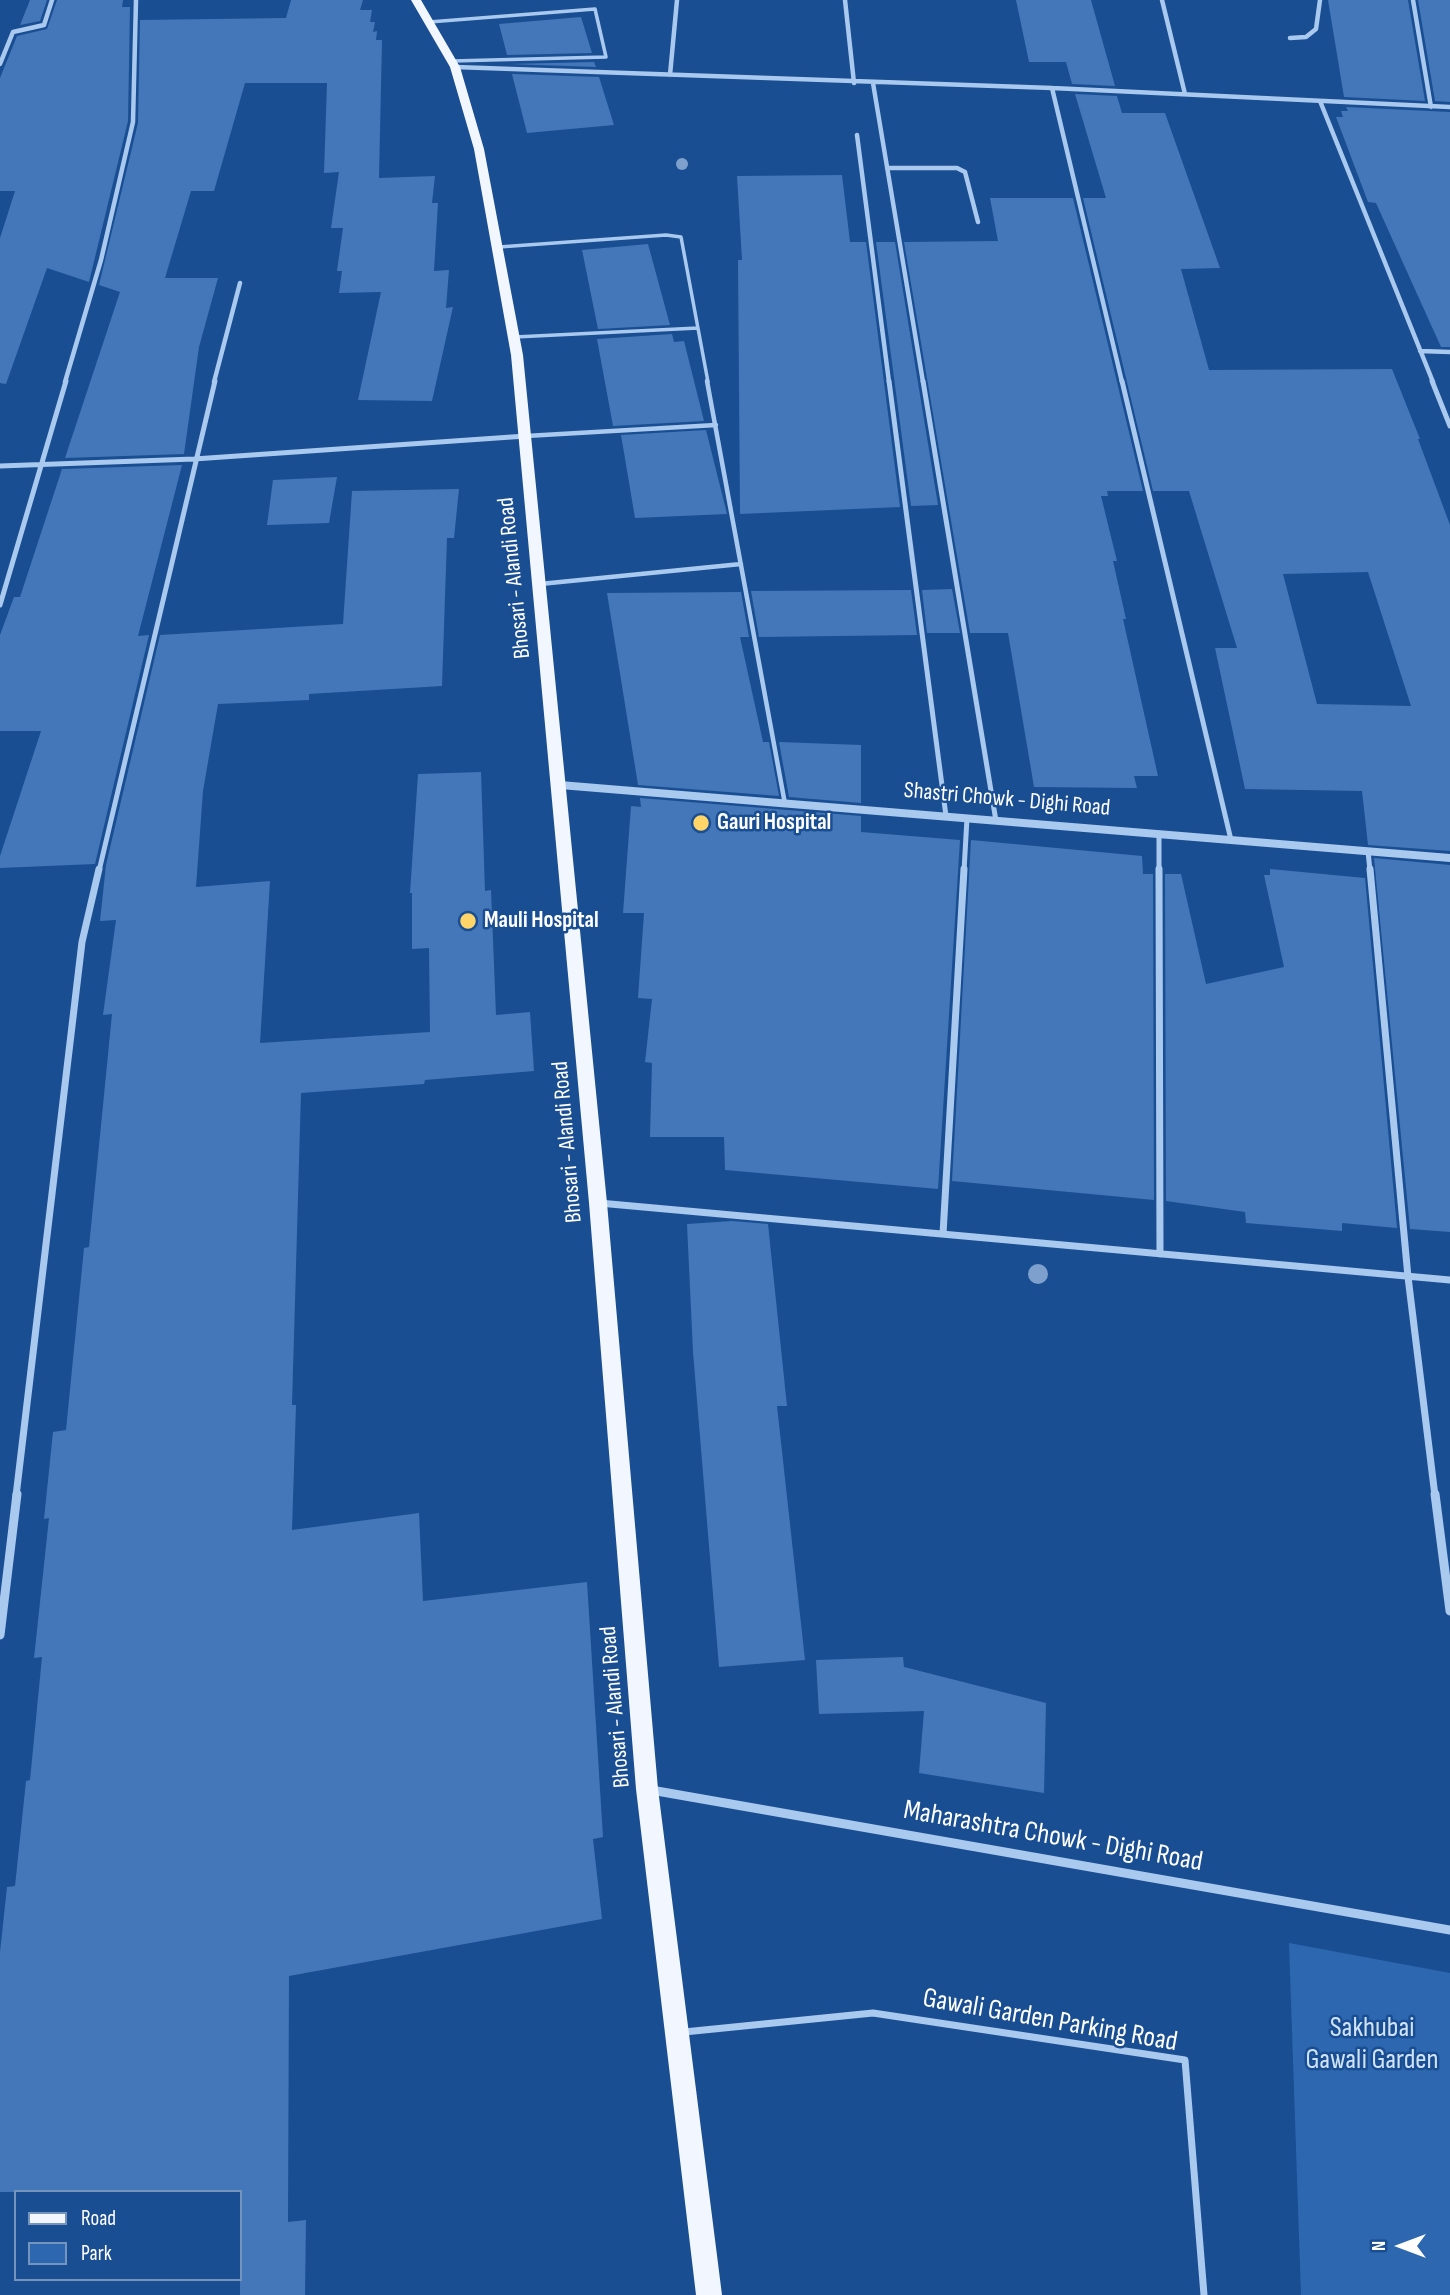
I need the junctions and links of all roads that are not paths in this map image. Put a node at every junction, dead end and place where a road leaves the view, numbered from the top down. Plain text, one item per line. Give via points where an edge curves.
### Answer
1 (52, 0) edge
2 (136, 0) edge
3 (677, 0) edge
4 (845, 0) edge
5 (1162, 0) edge
6 (1320, 0) edge
7 (1413, 0) edge
8 (419, 2) edge
9 (429, 22) junction
10 (1290, 38) dead end
11 (0, 64) edge
12 (453, 64) junction
13 (670, 75) junction
14 (854, 83) junction
15 (873, 83) junction
16 (1052, 88) junction
17 (1185, 94) junction
18 (1320, 101) junction
19 (1431, 107) junction
20 (1450, 107) edge
21 (857, 135) dead end
22 (887, 168) junction
23 (978, 222) dead end
24 (499, 247) junction
25 (240, 283) dead end
26 (698, 328) junction
27 (514, 337) junction
28 (1420, 351) junction
29 (1450, 352) edge
30 (716, 425) junction
31 (1450, 426) edge
32 (526, 436) junction
33 (194, 459) junction
34 (41, 465) junction
35 (0, 466) edge
36 (741, 564) junction
37 (540, 584) junction
38 (0, 605) edge
39 (560, 785) junction
40 (785, 803) junction
41 (946, 816) junction
42 (967, 818) junction
43 (996, 821) junction
44 (1159, 834) junction
45 (1231, 839) junction
46 (1368, 851) junction
47 (1450, 858) edge
48 (598, 1203) junction
49 (943, 1234) junction
50 (1160, 1254) junction
51 (1408, 1277) junction
52 (1450, 1280) edge
53 (1450, 1611) edge
54 (0, 1635) edge
55 (647, 1789) junction
56 (1450, 1930) edge
57 (677, 2033) junction
58 (709, 2295) edge
59 (1204, 2295) edge

1 - 11 street via 44,25 13,32
2 - 34 street via 134,122 101,260
3 - 13 street
4 - 14 street
5 - 17 street
6 - 10 street via 1316,29 1307,37
7 - 19 street
8 - 9 main road, Bhosari - Alandi Road
9 - 12 main road, Bhosari - Alandi Road
9 - 12 lane via 595,9 606,57
12 - 13 street
12 - 24 main road, Bhosari - Alandi Road via 479,149
13 - 14 street
14 - 15 street
15 - 16 street
15 - 22 street
16 - 17 street
16 - 45 street
17 - 18 street
18 - 19 street
18 - 28 street
19 - 20 street
21 - 41 street
22 - 23 street via 957,168 965,172
22 - 43 street
24 - 26 lane via 681,237
24 - 27 main road, Bhosari - Alandi Road
25 - 33 street
26 - 27 lane
26 - 30 lane
27 - 32 main road, Bhosari - Alandi Road
28 - 29 street
28 - 31 street
30 - 32 lane
30 - 36 lane
32 - 33 street
32 - 37 main road, Bhosari - Alandi Road
33 - 34 street
33 - 54 street via 82,942
34 - 35 street
34 - 38 street
36 - 37 lane
36 - 40 lane
37 - 39 main road, Bhosari - Alandi Road
39 - 40 street, Shastri Chowk - Dighi Road
39 - 48 main road, Bhosari - Alandi Road
40 - 41 street, Shastri Chowk - Dighi Road
41 - 42 street, Shastri Chowk - Dighi Road
42 - 43 street, Shastri Chowk - Dighi Road
42 - 49 street
43 - 44 street, Shastri Chowk - Dighi Road
44 - 45 street, Shastri Chowk - Dighi Road
44 - 50 street
45 - 46 street, Shastri Chowk - Dighi Road
46 - 47 street, Shastri Chowk - Dighi Road
46 - 51 street
48 - 49 street
48 - 55 main road, Bhosari - Alandi Road
49 - 50 street
50 - 51 street
51 - 52 street
51 - 53 street
55 - 56 street, Maharashtra Chowk - Dighi Road
55 - 57 main road, Bhosari - Alandi Road
57 - 58 main road, Bhosari - Alandi Road
57 - 59 lane, Gawali Garden Parking Road via 873,2013 1185,2060

